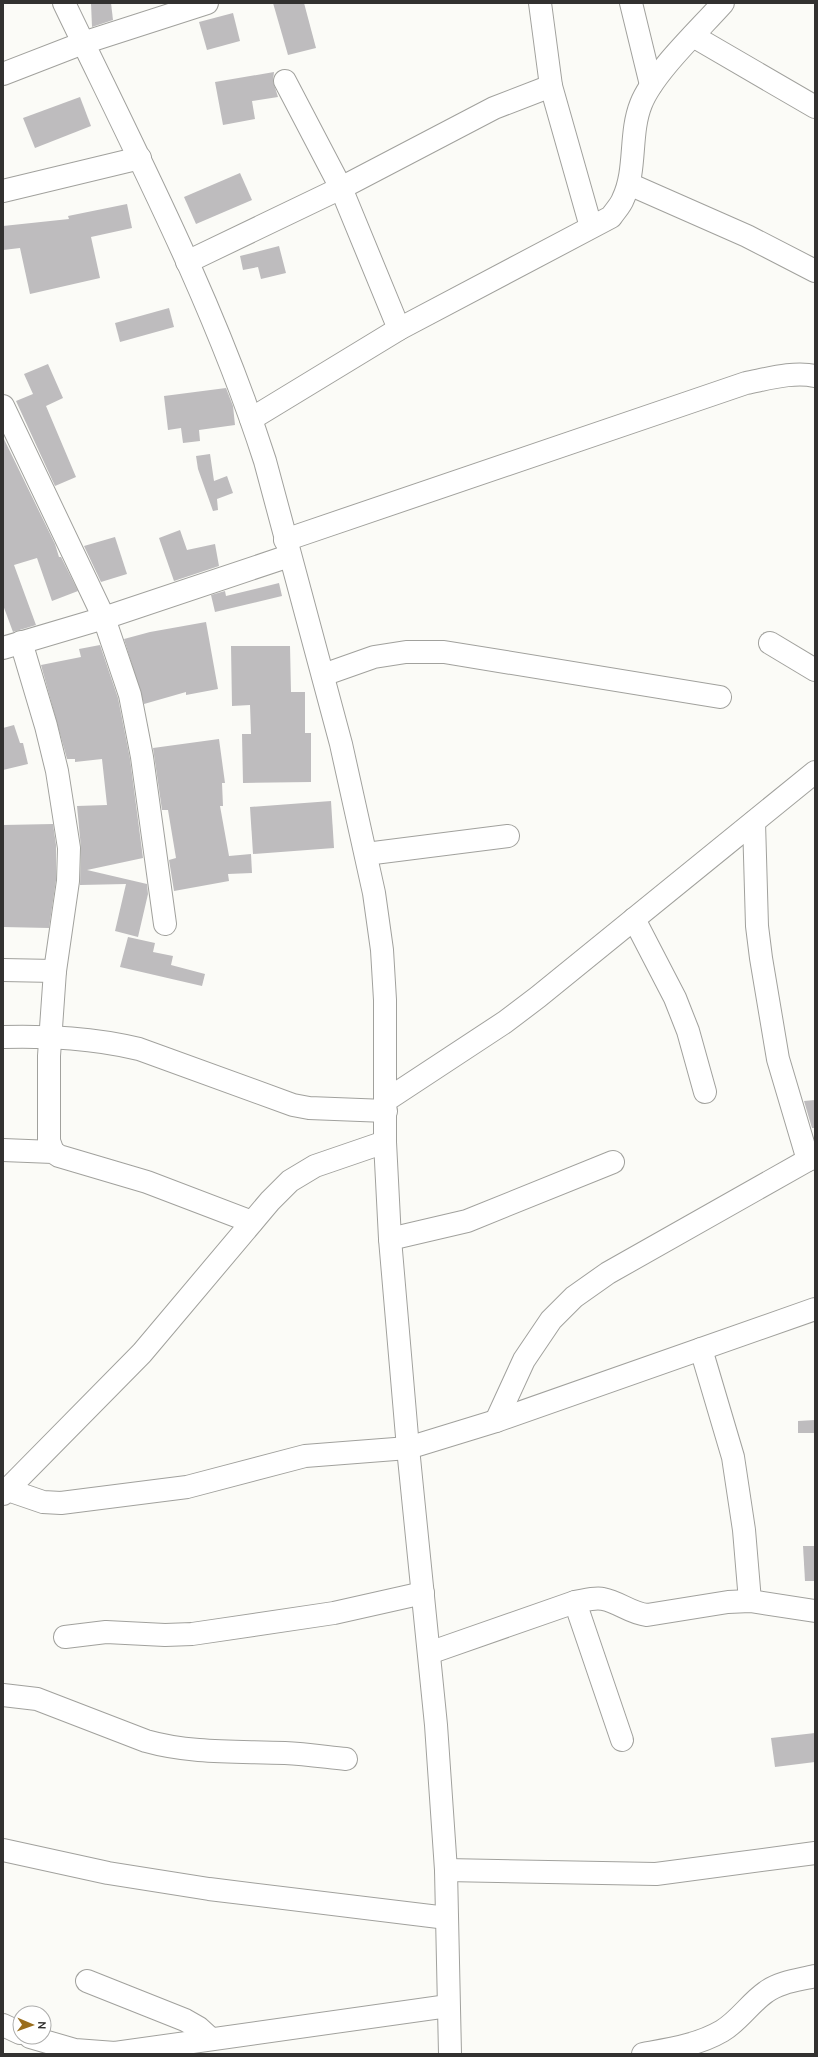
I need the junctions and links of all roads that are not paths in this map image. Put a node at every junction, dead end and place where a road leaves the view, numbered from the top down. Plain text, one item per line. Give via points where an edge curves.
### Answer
1 (64, 3) edge
2 (207, 3) edge
3 (540, 3) edge
4 (631, 3) edge
5 (723, 3) edge
6 (693, 36) junction
7 (83, 43) junction
8 (3, 74) edge
9 (285, 81) dead end
10 (651, 85) junction
11 (551, 86) junction
12 (815, 107) edge
13 (140, 158) junction
14 (629, 184) junction
15 (340, 188) junction
16 (3, 190) edge
17 (591, 227) junction
18 (187, 262) junction
19 (815, 271) edge
20 (399, 329) junction
21 (815, 376) edge
22 (3, 406) edge
23 (251, 419) junction
24 (287, 548) junction
25 (104, 618) junction
26 (770, 643) dead end
27 (8, 644) edge
28 (815, 670) edge
29 (323, 675) junction
30 (720, 697) dead end
31 (815, 772) edge
32 (754, 822) junction
33 (508, 836) dead end
34 (366, 854) junction
35 (634, 919) junction
36 (165, 924) dead end
37 (3, 970) edge
38 (55, 971) junction
39 (50, 1036) junction
40 (3, 1037) edge
41 (705, 1092) dead end
42 (385, 1106) junction
43 (384, 1142) junction
44 (3, 1150) edge
45 (53, 1152) junction
46 (812, 1158) edge
47 (613, 1162) dead end
48 (252, 1222) junction
49 (390, 1239) junction
50 (815, 1309) edge
51 (701, 1350) junction
52 (496, 1421) junction
53 (408, 1448) junction
54 (5, 1492) edge
55 (423, 1592) junction
56 (750, 1601) junction
57 (575, 1602) junction
58 (815, 1611) edge
59 (65, 1637) dead end
60 (429, 1653) junction
61 (3, 1695) edge
62 (622, 1740) dead end
63 (346, 1759) dead end
64 (3, 1850) edge
65 (815, 1853) edge
66 (446, 1870) junction
67 (447, 1918) junction
68 (815, 1976) edge
69 (87, 1981) dead end
70 (448, 2006) junction
71 (211, 2039) junction
72 (52, 2043) edge
73 (450, 2054) edge
74 (643, 2054) edge

1 - 7 street
2 - 7 street
3 - 11 street
4 - 10 street
5 - 6 street
6 - 10 street
6 - 12 street
7 - 8 street
7 - 13 street
9 - 15 street
10 - 14 street via 641,104 637,120
11 - 15 street via 494,108
11 - 17 street
13 - 16 street
13 - 18 street
14 - 17 street via 623,201 611,217
14 - 19 street via 747,236
15 - 18 street
15 - 20 street
17 - 20 street
18 - 23 street via 212,318
20 - 23 street
21 - 24 street via 809,374 778,377 746,383
22 - 25 street
23 - 24 street via 265,461
24 - 25 street
24 - 29 street
25 - 27 street
25 - 36 street via 131,703 142,757
26 - 28 street
27 - 38 street via 46,726 57,771 69,848 68,881
29 - 30 street via 374,657 406,652 444,652
29 - 34 street
31 - 32 street
32 - 35 street
32 - 46 street via 757,926 778,1059
33 - 34 street
34 - 42 street via 382,950 385,1000
35 - 41 street via 675,998 688,1031
35 - 42 street via 505,1022
37 - 38 street
38 - 39 street
39 - 40 street
39 - 42 street via 139,1049 293,1105 309,1108
39 - 45 street via 49,1141
42 - 43 street
43 - 48 street via 315,1166 290,1181
43 - 49 street
44 - 45 street
45 - 48 street via 147,1182
46 - 52 street via 608,1273 574,1297 551,1320 524,1360
47 - 49 street via 467,1221
48 - 54 street via 142,1353
49 - 53 street
50 - 51 street
51 - 52 street
51 - 56 street via 734,1464 744,1530
52 - 53 street
53 - 54 street via 305,1456 187,1487 61,1503 43,1502
53 - 55 street
55 - 59 street via 334,1613 192,1634 106,1632
55 - 60 street
56 - 57 street via 647,1614 635,1613 602,1598
56 - 58 street
57 - 60 street
57 - 62 street
60 - 66 street
61 - 63 street via 37,1699 163,1746 215,1753 286,1753
64 - 67 street via 108,1874
65 - 66 street via 656,1874
66 - 67 street
67 - 70 street
68 - 74 street via 775,1986 724,2030 705,2039
69 - 71 street via 185,2020
70 - 71 street
70 - 73 street
71 - 72 street via 115,2052 76,2050

